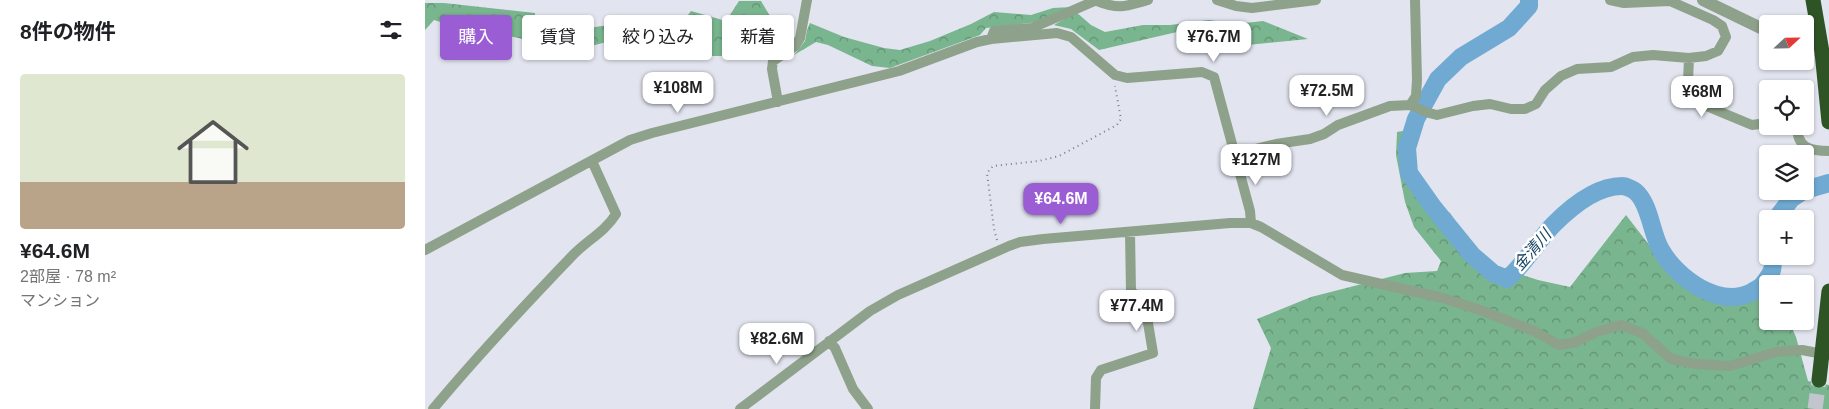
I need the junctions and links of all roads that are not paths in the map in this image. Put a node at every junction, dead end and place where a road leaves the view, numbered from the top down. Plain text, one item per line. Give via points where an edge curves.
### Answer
1 (807, 0) edge
2 (1148, 0) edge
3 (1217, 0) edge
4 (1315, 0) edge
5 (1610, 0) edge
6 (1703, 0) edge
7 (1813, 0) edge
8 (1097, 1) edge
9 (1418, 1) edge
10 (1759, 27) edge
11 (991, 39) junction
12 (1689, 58) junction
13 (778, 102) junction
14 (1412, 106) junction
15 (1829, 122) edge
16 (1759, 124) edge
17 (1797, 135) edge
18 (1829, 152) edge
19 (1235, 154) junction
20 (592, 161) junction
21 (1251, 223) junction
22 (1130, 232) junction
23 (425, 250) edge
24 (1829, 291) edge
25 (829, 341) junction
26 (1829, 355) edge
27 (1819, 380) tunnel mouth
28 (433, 409) edge
29 (740, 409) edge
30 (868, 409) edge
31 (1095, 409) edge

1 - 13 street via 795,46 773,61
2 - 8 street via 1124,7 1112,7
3 - 4 street via 1252,8
5 - 12 street via 1624,4 1670,1 1722,26 1726,37 1718,50 1706,56
6 - 10 street
7 - 15 highway
8 - 11 street via 1032,28 994,31
9 - 14 street via 1417,80
11 - 13 street via 899,71
11 - 19 street via 1057,33 1071,37 1115,75 1127,78 1203,72 1214,77
12 - 14 street via 1653,55 1633,57 1611,67 1577,69 1561,76 1545,90 1536,104 1525,109 1490,104 1437,115
12 - 16 street via 1689,96 1751,125
13 - 20 street via 652,133 630,140
14 - 19 street via 1390,106 1310,139
17 - 18 street via 1809,150
19 - 21 street
20 - 23 street
20 - 28 street via 616,214 609,225 582,245
21 - 22 street
21 - 26 street via 1341,276 1452,301 1533,331 1559,345 1621,325 1642,333 1671,359 1696,364 1731,366 1776,352 1802,350
22 - 25 street via 1020,242 898,295 869,311
22 - 31 street via 1131,292 1145,299 1153,353 1101,370 1096,378
24 - 27 highway, bridge
25 - 29 street
25 - 30 street via 853,388

